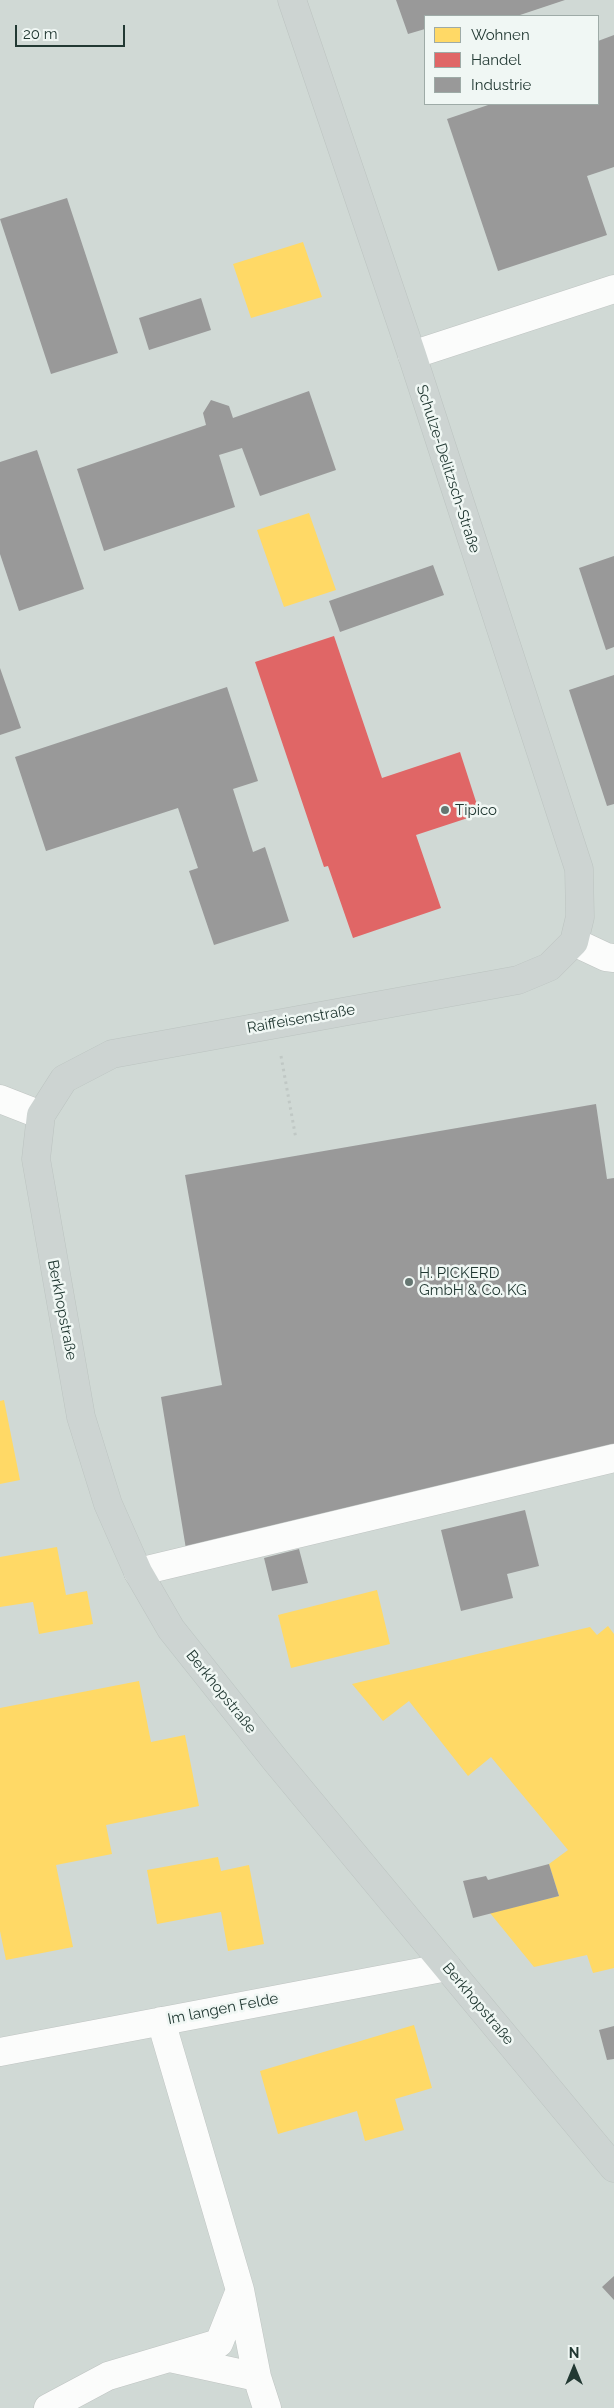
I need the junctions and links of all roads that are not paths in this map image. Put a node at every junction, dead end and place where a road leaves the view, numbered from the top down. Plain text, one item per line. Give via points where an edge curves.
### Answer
1 (292, 0) edge
2 (614, 289) edge
3 (412, 355) junction
4 (574, 942) junction
5 (614, 958) edge
6 (0, 1098) edge
7 (41, 1115) junction
8 (614, 1458) edge
9 (138, 1572) junction
10 (447, 1967) junction
11 (161, 2021) junction
12 (0, 2052) edge
13 (614, 2168) edge
14 (240, 2290) junction
15 (169, 2358) junction
16 (256, 2377) junction
17 (48, 2408) edge
18 (267, 2408) edge

1 - 3 main road, Schulze-Delitzsch-Straße
2 - 3 street
3 - 4 main road, Schulze-Delitzsch-Straße via 579,869 580,917
4 - 5 street
4 - 7 main road, Raiffeisenstraße via 549,967 518,980 112,1054 64,1079
6 - 7 street
7 - 9 main road, Berkhopstraße via 36,1159 81,1417 108,1504
8 - 9 street
9 - 10 main road, Berkhopstraße via 171,1629
10 - 11 street, Im langen Felde
10 - 13 main road, Berkhopstraße
11 - 12 street, Im langen Felde
11 - 14 street
14 - 15 street via 219,2343
14 - 16 street
15 - 16 street
15 - 17 street via 108,2376
16 - 18 street

